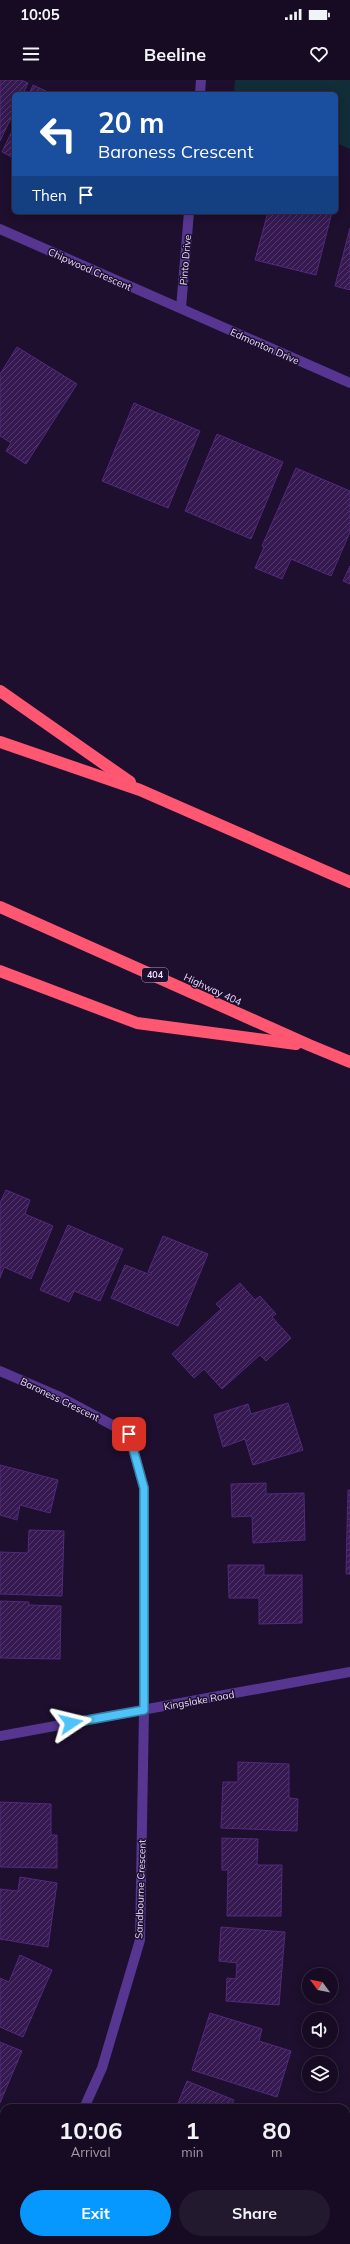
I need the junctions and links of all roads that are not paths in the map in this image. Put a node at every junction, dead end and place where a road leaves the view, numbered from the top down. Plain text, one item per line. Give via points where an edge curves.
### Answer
1 (201, 80) edge
2 (200, 92) edge
3 (189, 214) edge
4 (0, 229) edge
5 (180, 308) junction
6 (350, 383) edge
7 (0, 691) edge
8 (0, 742) edge
9 (140, 790) junction
10 (350, 882) edge
11 (0, 907) edge
12 (0, 971) edge
13 (309, 1045) junction
14 (350, 1062) edge
15 (0, 1371) edge
16 (350, 1672) edge
17 (144, 1710) junction
18 (0, 1736) edge
19 (86, 2104) edge

1 - 2 street
3 - 5 street, Pinto Drive
4 - 5 street, Chipwood Crescent
5 - 6 street, Edmonton Drive
7 - 9 highway
8 - 9 highway
9 - 10 highway
11 - 13 highway, Highway 404 / 404
12 - 13 highway via 137,1022
13 - 14 highway, Highway 404 / 404
15 - 17 street, Baroness Crescent via 58,1396 129,1434 144,1488
16 - 17 street, Kingslake Road
17 - 18 street, Kingslake Road
17 - 19 street, Sandbourne Crescent via 140,1940 102,2068

